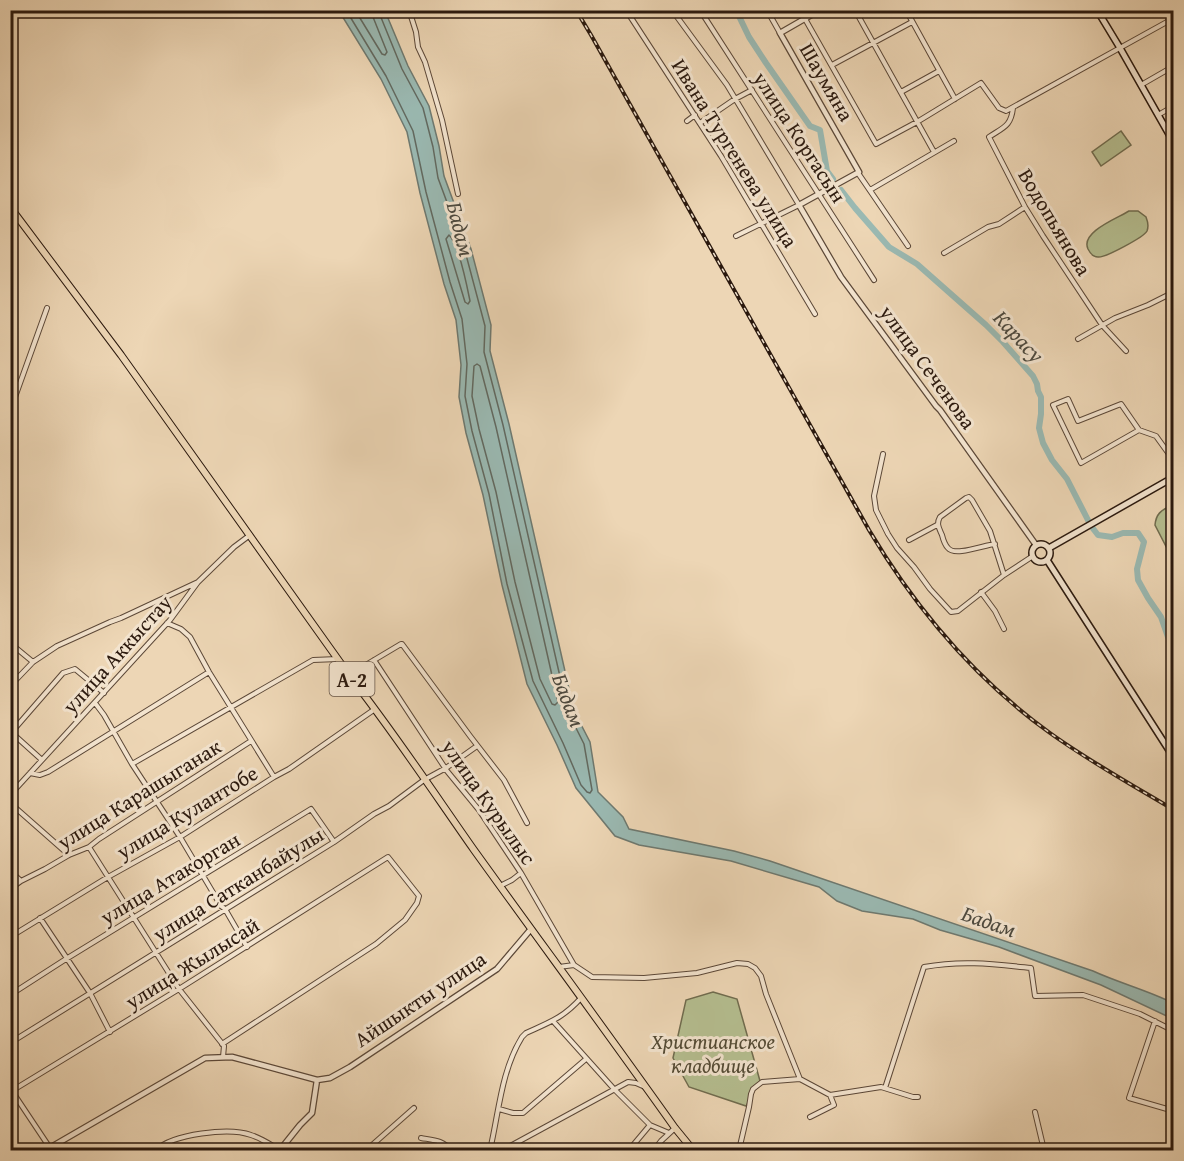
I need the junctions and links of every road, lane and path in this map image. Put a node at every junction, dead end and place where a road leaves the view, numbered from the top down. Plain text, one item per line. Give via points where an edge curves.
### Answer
1 (409, 10) edge
2 (626, 10) edge
3 (672, 10) edge
4 (700, 10) edge
5 (767, 10) edge
6 (800, 10) edge
7 (820, 10) edge
8 (855, 10) edge
9 (906, 10) edge
10 (1100, 12) edge
11 (1173, 18) edge
12 (806, 19) junction
13 (912, 22) junction
14 (780, 33) junction
15 (873, 43) junction
16 (1120, 48) junction
17 (832, 65) junction
18 (1173, 66) edge
19 (940, 70) junction
20 (1140, 85) junction
21 (752, 90) junction
22 (901, 92) junction
23 (735, 99) junction
24 (956, 99) junction
25 (1173, 106) edge
26 (1013, 108) junction
27 (695, 115) junction
28 (1158, 115) junction
29 (687, 121) dead end
30 (917, 122) junction
31 (700, 123) junction
32 (954, 141) dead end
33 (1173, 143) edge
34 (934, 152) junction
35 (858, 172) junction
36 (870, 190) junction
37 (458, 195) dead end
38 (819, 195) junction
39 (799, 205) junction
40 (10, 207) edge
41 (1025, 207) junction
42 (762, 224) junction
43 (736, 236) dead end
44 (908, 246) dead end
45 (944, 253) dead end
46 (874, 280) dead end
47 (1173, 292) edge
48 (47, 308) dead end
49 (815, 314) dead end
50 (1102, 325) junction
51 (1078, 339) dead end
52 (1126, 351) dead end
53 (11, 409) edge
54 (1139, 430) junction
55 (883, 454) dead end
56 (1173, 461) edge
57 (1173, 477) edge
58 (937, 525) junction
59 (250, 536) junction
60 (909, 540) dead end
61 (995, 544) junction
62 (1036, 545) junction
63 (1049, 548) junction
64 (1033, 556) junction
65 (1047, 560) junction
66 (1004, 575) junction
67 (198, 582) junction
68 (981, 592) junction
69 (167, 623) junction
70 (1004, 629) dead end
71 (10, 643) edge
72 (338, 659) junction
73 (374, 660) junction
74 (33, 662) junction
75 (209, 672) junction
76 (349, 675) junction
77 (10, 686) edge
78 (104, 693) junction
79 (95, 703) junction
80 (230, 707) junction
81 (375, 709) junction
82 (114, 731) junction
83 (11, 734) edge
84 (251, 741) junction
85 (477, 746) junction
86 (1172, 753) edge
87 (42, 760) junction
88 (132, 764) junction
89 (446, 768) junction
90 (30, 773) junction
91 (274, 777) junction
92 (424, 780) junction
93 (10, 795) edge
94 (157, 802) junction
95 (10, 803) edge
96 (527, 823) dead end
97 (180, 837) junction
98 (334, 842) junction
99 (90, 847) junction
100 (69, 855) junction
101 (10, 871) edge
102 (521, 873) junction
103 (203, 876) junction
104 (108, 877) junction
105 (21, 881) junction
106 (500, 886) junction
107 (10, 889) edge
108 (225, 909) junction
109 (134, 917) junction
110 (40, 918) junction
111 (531, 929) junction
112 (10, 937) edge
113 (247, 947) junction
114 (155, 952) junction
115 (66, 959) junction
116 (574, 965) junction
117 (558, 967) junction
118 (179, 989) junction
119 (90, 993) junction
120 (10, 995) edge
121 (581, 998) junction
122 (552, 1021) junction
123 (1155, 1021) junction
124 (1173, 1031) edge
125 (110, 1032) junction
126 (10, 1043) edge
127 (222, 1044) junction
128 (223, 1057) junction
129 (586, 1059) junction
130 (800, 1079) junction
131 (317, 1080) junction
132 (646, 1087) junction
133 (885, 1088) junction
134 (614, 1089) junction
135 (11, 1092) edge
136 (830, 1095) junction
137 (918, 1096) dead end
138 (414, 1108) dead end
139 (499, 1108) junction
140 (1173, 1111) edge
141 (1035, 1112) dead end
142 (810, 1117) dead end
143 (650, 1125) junction
144 (672, 1131) junction
145 (421, 1138) dead end
146 (48, 1149) edge
147 (281, 1149) edge
148 (156, 1150) edge
149 (296, 1150) edge
150 (368, 1150) edge
151 (450, 1150) edge
152 (490, 1150) edge
153 (503, 1150) edge
154 (629, 1150) edge
155 (654, 1150) edge
156 (693, 1150) edge
157 (739, 1150) edge
158 (1044, 1150) edge

1 - 37 street via 442,120
2 - 27 street, Ивана Тургенева улица
3 - 23 street, улица Сеченова
4 - 21 street, улица Коргасын
5 - 14 street, Шаумяна
6 - 12 street
7 - 12 street
8 - 15 street
9 - 13 street
10 - 16 main road
11 - 16 street
12 - 14 street
12 - 17 street
13 - 15 street
13 - 19 street
14 - 35 street, Шаумяна
15 - 17 street
15 - 22 street
16 - 20 main road
16 - 26 street
17 - 30 street via 876,144
18 - 20 street
19 - 22 street
19 - 24 street
20 - 28 main road
21 - 23 street
21 - 38 street, улица Коргасын
22 - 30 street
23 - 31 street
23 - 39 street, улица Сеченова
24 - 26 street via 981,83 999,108
24 - 30 street
25 - 28 street
26 - 41 street, Водопьянова via 1009,123 989,137
27 - 29 street
27 - 31 street, Ивана Тургенева улица
28 - 33 main road
30 - 34 street
31 - 42 street, Ивана Тургенева улица
32 - 34 street
34 - 36 street
35 - 36 street, Шаумяна
35 - 38 street
36 - 44 street, Шаумяна
38 - 39 street
38 - 46 street, улица Коргасын
39 - 42 street
39 - 62 street, улица Сеченова via 842,277
40 - 59 highway, A-2
41 - 45 street
41 - 50 street, Водопьянова
42 - 43 street
42 - 49 street, Ивана Тургенева улица
47 - 50 street
48 - 53 street
50 - 51 street
50 - 52 street, Водопьянова
54 - 54 street via 1121,404 1078,421 1068,399 1053,405 1081,463
54 - 56 street via 1156,436
55 - 68 street via 874,496 876,510 897,548 951,612 958,611
57 - 63 main road
58 - 60 street
58 - 61 street via 952,552
58 - 61 street via 940,517 969,497
59 - 67 street, улица Аккыстау
59 - 72 highway, A-2
61 - 66 street
62 - 63 main road
62 - 64 main road
63 - 65 main road
64 - 65 main road via 1040,562
64 - 66 street
65 - 86 main road
66 - 68 street
67 - 69 street, улица Аккыстау
67 - 74 street via 57,646
68 - 70 street
69 - 75 street via 190,637
69 - 78 street, улица Аккыстау
71 - 74 street
72 - 76 highway, A-2
72 - 80 street via 313,660
73 - 76 street
73 - 85 street via 402,644
73 - 89 street, улица Курылыс
74 - 77 street
75 - 80 street
75 - 82 street
76 - 81 highway, A-2
78 - 79 street, улица Аккыстау
78 - 83 street via 75,669 63,673
79 - 82 street
79 - 87 street, улица Аккыстау
80 - 84 street
80 - 88 street
81 - 91 street, улица Кулантобе
81 - 92 highway, A-2
82 - 88 street
82 - 90 street via 48,772
83 - 87 street
84 - 91 street
84 - 94 street, улица Карашыганак
85 - 89 street, улица Сатканбайулы
85 - 96 street via 504,780
87 - 90 street, улица Аккыстау
88 - 94 street
89 - 92 street, улица Сатканбайулы
89 - 102 street, улица Курылыс
90 - 93 street, улица Аккыстау
91 - 97 street, улица Кулантобе
92 - 98 street, улица Сатканбайулы
92 - 106 highway, A-2
94 - 97 street
94 - 99 street, улица Карашыганак
95 - 100 street
97 - 103 street
97 - 104 street, улица Кулантобе
98 - 103 street, улица Атакорган via 311,809
98 - 108 street, улица Сатканбайулы
99 - 100 street, улица Карашыганак
99 - 104 street
100 - 105 street, улица Карашыганак
101 - 105 street
102 - 106 street
102 - 116 street, улица Курылыс
103 - 108 street
103 - 109 street, улица Атакорган
104 - 109 street
104 - 110 street, улица Кулантобе
105 - 107 street, улица Карашыганак
106 - 111 highway, A-2
108 - 113 street
108 - 114 street, улица Сатканбайулы
109 - 114 street
109 - 115 street, улица Атакорган
110 - 112 street, улица Кулантобе
110 - 115 street
111 - 117 highway, A-2
111 - 131 street, Айшыкты улица via 497,969 350,1067
113 - 118 street, улица Жылысай
113 - 127 street, улица Жылысай via 388,857 419,896 405,920 376,944
114 - 118 street
114 - 119 street, улица Сатканбайулы
115 - 119 street
115 - 120 street, улица Атакорган
116 - 117 street
116 - 130 street via 592,976 644,978 748,963 761,976
117 - 121 highway, A-2
118 - 125 street, улица Жылысай
118 - 127 street
119 - 125 street
119 - 126 street, улица Сатканбайулы
121 - 122 street
121 - 132 highway, A-2
122 - 129 street
122 - 139 street via 522,1037 504,1078
123 - 124 street
123 - 133 street via 1083,995 1035,996 1031,968 983,963 924,967
123 - 140 street via 1129,1098
125 - 135 street, улица Жылысай
127 - 128 street
128 - 131 street
128 - 146 street via 205,1058
129 - 134 street
129 - 139 street via 523,1113
130 - 136 street
130 - 157 street via 762,1082 753,1089
131 - 147 street via 312,1113
132 - 134 street via 628,1082
132 - 144 highway, A-2
133 - 136 street
133 - 137 street
134 - 143 street
134 - 153 street
135 - 146 street
136 - 142 street via 834,1105
138 - 150 street
139 - 152 street
141 - 158 street
143 - 144 street
143 - 154 street
144 - 155 street
144 - 156 highway, A-2
145 - 151 street via 436,1140
147 - 148 street via 250,1134 229,1131 180,1138
147 - 149 street

